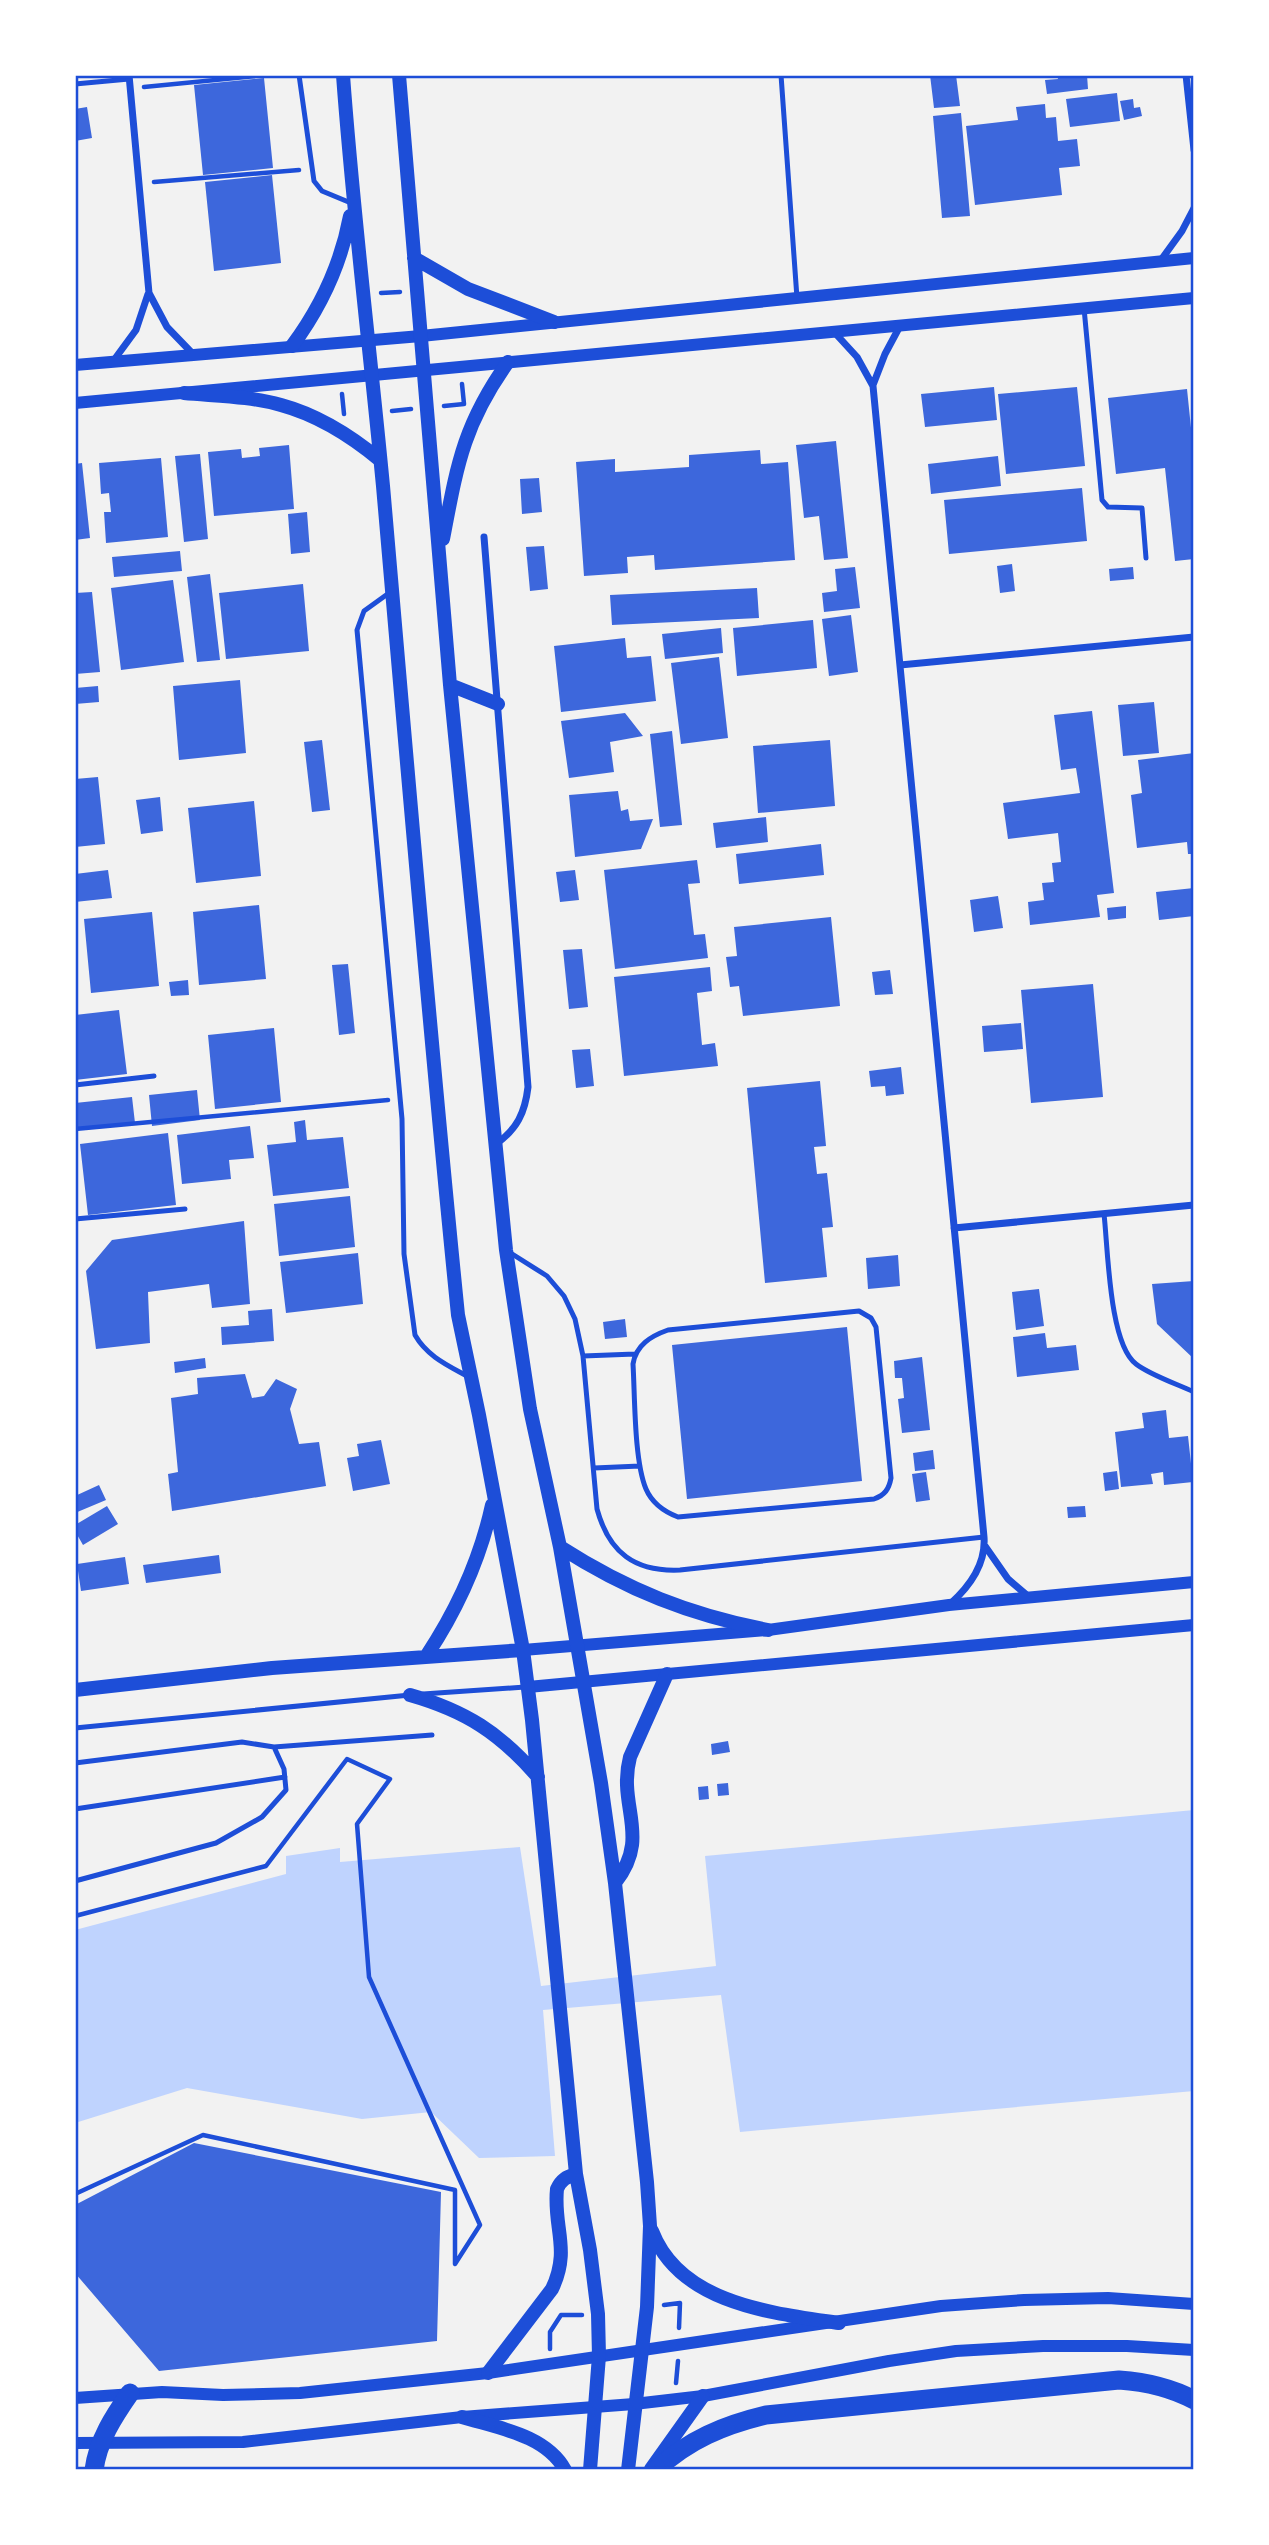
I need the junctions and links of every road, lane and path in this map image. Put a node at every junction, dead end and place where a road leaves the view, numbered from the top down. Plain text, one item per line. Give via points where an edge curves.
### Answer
1 (265, 75) edge
2 (299, 75) edge
3 (343, 75) edge
4 (399, 75) edge
5 (781, 75) edge
6 (1186, 75) edge
7 (129, 77) edge
8 (75, 84) edge
9 (130, 89) junction
10 (1194, 150) edge
11 (311, 169) junction
12 (139, 183) junction
13 (353, 204) junction
14 (1194, 208) edge
15 (414, 258) junction
16 (1194, 258) edge
17 (1160, 262) junction
18 (149, 293) junction
19 (797, 298) junction
20 (1194, 298) edge
21 (1084, 308) junction
22 (554, 322) junction
23 (902, 324) junction
24 (834, 332) junction
25 (421, 336) junction
26 (369, 340) junction
27 (292, 346) junction
28 (193, 354) junction
29 (113, 362) junction
30 (508, 362) junction
31 (75, 365) edge
32 (424, 369) junction
33 (372, 373) junction
34 (873, 386) junction
35 (184, 393) junction
36 (75, 403) edge
37 (380, 460) junction
38 (484, 537) dead end
39 (439, 558) junction
40 (1146, 558) dead end
41 (392, 591) junction
42 (1194, 637) edge
43 (900, 665) junction
44 (450, 685) junction
45 (498, 704) junction
46 (154, 1076) dead end
47 (75, 1085) edge
48 (400, 1098) junction
49 (75, 1129) edge
50 (496, 1144) junction
51 (1194, 1205) edge
52 (185, 1209) dead end
53 (1104, 1214) junction
54 (75, 1219) edge
55 (954, 1228) junction
56 (506, 1250) junction
57 (635, 1354) junction
58 (583, 1356) junction
59 (470, 1377) junction
60 (1194, 1392) edge
61 (640, 1466) junction
62 (594, 1468) junction
63 (494, 1497) junction
64 (984, 1541) junction
65 (560, 1547) junction
66 (1194, 1582) edge
67 (1029, 1597) junction
68 (949, 1605) junction
69 (1194, 1625) edge
70 (768, 1630) junction
71 (576, 1646) junction
72 (523, 1650) junction
73 (427, 1656) junction
74 (667, 1674) junction
75 (584, 1682) junction
76 (78, 1687) edge
77 (528, 1687) junction
78 (410, 1695) junction
79 (75, 1728) edge
80 (432, 1735) dead end
81 (274, 1747) junction
82 (75, 1763) edge
83 (285, 1777) junction
84 (538, 1777) junction
85 (75, 1809) edge
86 (75, 1881) edge
87 (615, 1883) junction
88 (75, 1916) edge
89 (576, 2174) junction
90 (75, 2194) edge
91 (650, 2226) junction
92 (1194, 2304) edge
93 (839, 2323) junction
94 (1194, 2350) edge
95 (641, 2351) junction
96 (599, 2356) junction
97 (488, 2373) junction
98 (130, 2393) junction
99 (703, 2396) junction
100 (75, 2398) edge
101 (1194, 2400) edge
102 (634, 2404) junction
103 (595, 2407) junction
104 (461, 2417) junction
105 (101, 2442) junction
106 (75, 2443) edge
107 (94, 2470) edge
108 (565, 2470) edge
109 (590, 2470) edge
110 (628, 2470) edge
111 (653, 2470) edge

1 - 9 path
2 - 11 lane
3 - 13 main road
4 - 15 main road
5 - 19 lane
6 - 10 street
7 - 8 lane
7 - 9 street
9 - 12 street
11 - 12 path
11 - 13 lane via 318,187
12 - 18 street
13 - 26 main road
13 - 27 main road via 325,294
14 - 17 street
15 - 22 main road via 468,289
15 - 25 main road
16 - 17 street
17 - 19 street
18 - 28 street via 166,327
18 - 29 street via 136,330
19 - 22 street
20 - 21 street
21 - 23 street
21 - 40 lane via 1102,500 1108,507 1142,508
22 - 25 street
23 - 24 street
23 - 34 street
24 - 30 street
24 - 34 street via 857,357
25 - 26 street
25 - 32 main road
26 - 27 street
26 - 33 main road
27 - 28 street
28 - 29 street
29 - 31 street
30 - 32 street
30 - 39 main road via 488,390 464,441
32 - 33 street
32 - 39 main road
33 - 35 street
33 - 37 main road
34 - 43 street
35 - 36 street
35 - 37 main road via 282,405 328,424
37 - 41 main road
38 - 45 street
39 - 44 main road
41 - 48 lane via 365,611 357,630
41 - 59 main road via 454,1276
42 - 43 street
43 - 55 street
44 - 45 main road
44 - 50 main road
45 - 50 street via 527,1087 520,1121
46 - 47 lane
48 - 49 path
48 - 59 lane via 404,1254 413,1325 428,1352
50 - 56 main road
51 - 53 street
52 - 54 lane
53 - 55 street
53 - 60 lane via 1116,1329 1125,1350 1135,1364
55 - 64 street
56 - 58 lane via 547,1276 564,1296 575,1319
56 - 65 main road via 530,1409
57 - 58 lane
57 - 61 lane
57 - 61 lane via 648,1340 668,1330 866,1313 876,1327 891,1478 887,1491 874,1499 678,1517 652,1499
58 - 62 lane
59 - 63 main road
61 - 62 lane
62 - 64 lane via 601,1525 620,1552 648,1568 680,1570
63 - 72 main road
63 - 73 main road via 468,1584
64 - 67 street via 1008,1580
64 - 68 street via 976,1572
65 - 70 main road via 664,1602
65 - 71 main road
66 - 67 street
67 - 68 street
68 - 70 street
69 - 74 street
70 - 71 street
71 - 72 street
71 - 75 main road
72 - 73 main road
72 - 77 main road
73 - 76 main road
74 - 75 street
74 - 87 main road via 627,1769 634,1841 625,1871
75 - 77 street
75 - 87 main road
77 - 78 lane
77 - 84 main road
78 - 79 lane
78 - 84 main road via 469,1717 495,1734
80 - 81 lane
81 - 82 lane via 243,1742
81 - 83 lane
83 - 85 lane
83 - 86 lane via 286,1790 262,1817 216,1843
84 - 89 main road
87 - 91 main road
88 - 90 path via 266,1866 347,1759 390,1779 356,1824 369,1977 480,2225 455,2264 455,2190 203,2135
89 - 96 main road via 594,2276
89 - 97 main road via 566,2177 556,2189 562,2250 552,2289
91 - 93 main road via 675,2268 711,2292 760,2309
91 - 95 main road
92 - 93 street via 1108,2298 1024,2300 941,2306
93 - 95 street
94 - 99 street via 1043,2346 956,2351
95 - 96 street
95 - 102 main road
96 - 97 street
96 - 103 main road
97 - 98 street via 300,2393
98 - 100 street
98 - 105 highway
99 - 102 street
99 - 111 main road
101 - 111 highway via 1168,2388 1119,2380 766,2415 731,2423 699,2438
102 - 103 street
102 - 110 main road
103 - 104 street
103 - 109 main road
104 - 105 street via 243,2442
104 - 108 main road via 540,2443 556,2455
105 - 106 street
105 - 107 highway

